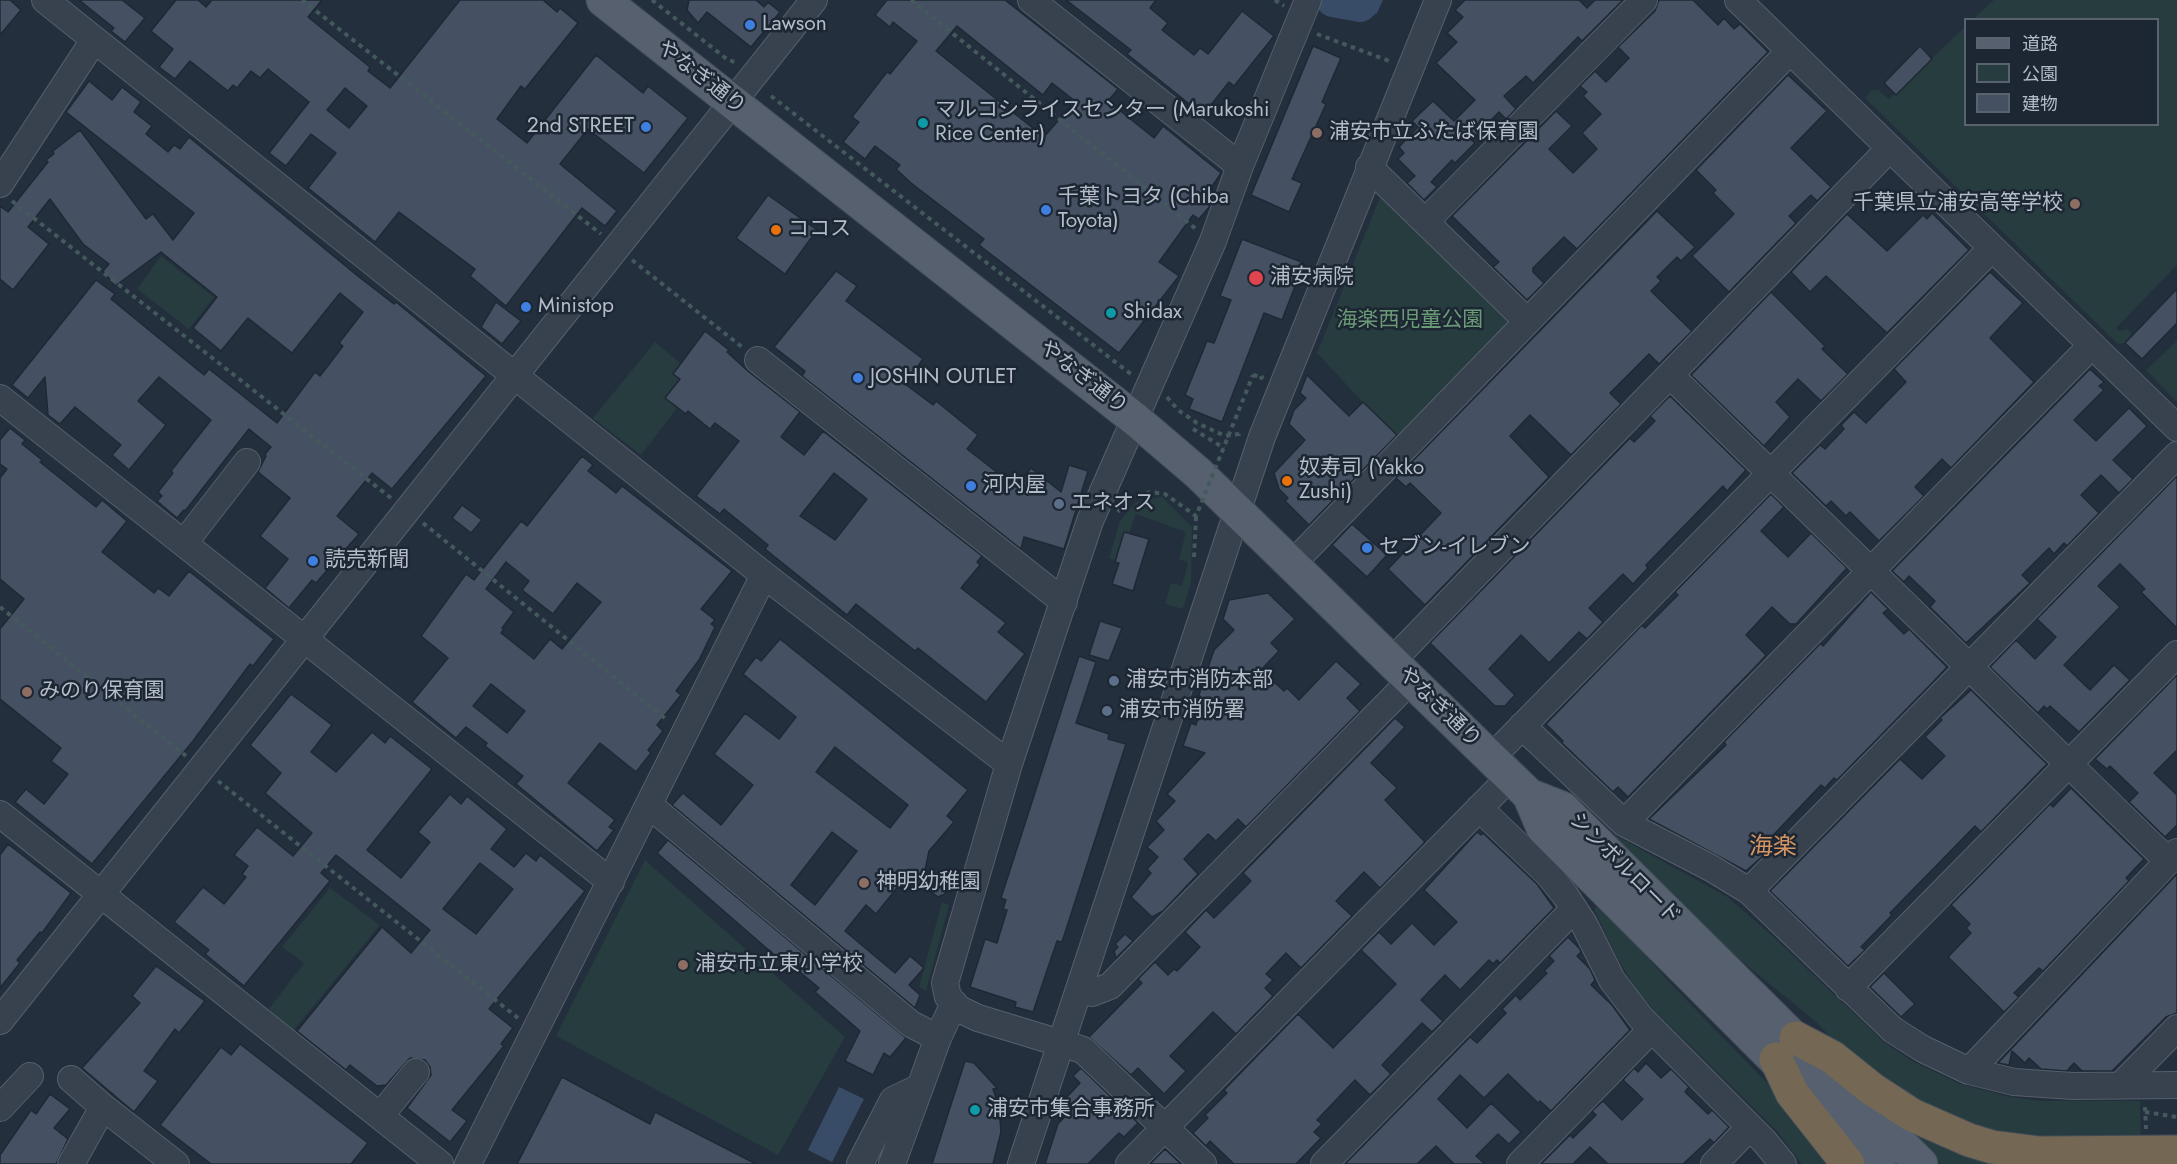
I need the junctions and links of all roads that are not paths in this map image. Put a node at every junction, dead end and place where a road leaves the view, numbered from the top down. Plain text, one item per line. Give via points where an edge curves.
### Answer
1 (45, 0) edge
2 (603, 0) edge
3 (814, 0) edge
4 (1031, 0) edge
5 (1438, 0) edge
6 (1644, 0) edge
7 (1738, 0) edge
8 (1304, 10) edge
9 (94, 40) junction
10 (1790, 51) junction
11 (732, 102) junction
12 (1890, 148) junction
13 (1240, 166) junction
14 (1369, 167) junction
15 (5, 191) edge
16 (1426, 221) junction
17 (1992, 248) junction
18 (1527, 321) junction
19 (2092, 345) junction
20 (758, 360) road end
21 (514, 374) junction
22 (1670, 375) junction
23 (0, 398) edge
24 (1136, 420) junction
25 (2177, 428) edge
26 (2177, 455) edge
27 (247, 462) dead end
28 (1770, 473) junction
29 (1237, 511) junction
30 (184, 543) junction
31 (1292, 564) junction
32 (1870, 570) junction
33 (764, 575) junction
34 (1064, 602) junction
35 (304, 638) junction
36 (2177, 654) edge
37 (1970, 668) junction
38 (1401, 670) junction
39 (1522, 726) junction
40 (1009, 764) junction
41 (2068, 764) junction
42 (1510, 777) junction
43 (649, 805) junction
44 (1479, 808) junction
45 (0, 814) edge
46 (1624, 824) junction
47 (2172, 856) edge
48 (611, 882) junction
49 (1749, 891) junction
50 (101, 894) junction
51 (1574, 909) junction
52 (1848, 988) junction
53 (1080, 990) junction
54 (9, 991) edge
55 (954, 1003) junction
56 (0, 1021) edge
57 (2177, 1028) edge
58 (1651, 1030) junction
59 (938, 1038) junction
60 (1062, 1042) junction
61 (1786, 1049) junction
62 (1969, 1071) junction
63 (416, 1072) dead end
64 (71, 1079) dead end
65 (2121, 1085) junction
66 (2177, 1085) edge
67 (920, 1087) junction
68 (27, 1088) dead end
69 (103, 1107) junction
70 (0, 1108) edge
71 (380, 1116) junction
72 (1165, 1127) junction
73 (1750, 1127) junction
74 (2177, 1152) edge
75 (71, 1164) edge
76 (176, 1164) edge
77 (440, 1164) edge
78 (468, 1164) edge
79 (860, 1164) edge
80 (892, 1164) edge
81 (1021, 1164) edge
82 (1129, 1164) edge
83 (1203, 1164) edge
84 (1324, 1164) edge
85 (1520, 1164) edge
86 (1714, 1164) edge
87 (1783, 1164) edge
88 (1848, 1164) edge
89 (1879, 1164) edge
90 (1921, 1164) edge

1 - 9 street
2 - 11 main road, やなぎ通り
3 - 11 street
4 - 13 street
5 - 14 street
6 - 16 street
7 - 10 street
8 - 13 street
9 - 15 street
9 - 21 street
10 - 12 street
10 - 18 street
11 - 21 street
11 - 24 main road, やなぎ通り
12 - 17 street
12 - 22 street
13 - 24 street
14 - 16 street
14 - 29 street via 1262,437
16 - 18 street
17 - 19 street
17 - 28 street
18 - 31 street
19 - 25 street
19 - 32 street
20 - 34 street
21 - 33 street
21 - 35 street
22 - 28 street
22 - 38 street
23 - 30 street
24 - 29 main road, やなぎ通り
24 - 34 street via 1090,521
26 - 37 street
27 - 30 street
28 - 32 street
28 - 39 street
29 - 31 main road, やなぎ通り
29 - 53 street
30 - 35 street
31 - 38 main road, やなぎ通り
32 - 37 street
32 - 46 street
33 - 40 street
33 - 43 street
34 - 40 street
35 - 48 street
35 - 50 street
36 - 41 street
37 - 41 street
37 - 49 street
38 - 42 main road, やなぎ通り
38 - 53 street via 1110,987 1092,993
39 - 42 street
39 - 46 street
40 - 55 street via 945,983 948,998
41 - 47 street
41 - 52 street
42 - 44 street
42 - 61 main road, シンボルロード via 1543,828 1628,916
43 - 48 street
43 - 59 street via 911,1024
44 - 51 street via 1548,874
44 - 72 street
45 - 50 street
46 - 49 street
47 - 62 street
48 - 78 street
49 - 52 street
50 - 54 street
50 - 71 street
51 - 58 street via 1612,980
51 - 84 street
52 - 62 street via 1893,1030
53 - 60 street
54 - 56 street
55 - 59 street
55 - 60 street via 978,1018
57 - 65 street
58 - 73 street
58 - 85 street
59 - 67 street
60 - 72 street via 1083,1050
60 - 81 street
61 - 74 highway via 1832,1057 1912,1115 1981,1144 2040,1153
61 - 88 highway via 1792,1093
61 - 89 main road, シンボルロード
61 - 90 main road, シンボルロード
62 - 65 street via 2042,1085
63 - 71 street
64 - 69 street
65 - 66 street
67 - 79 street via 893,1100
67 - 80 street
68 - 70 street
69 - 75 street
69 - 76 street
71 - 77 street
72 - 82 street
72 - 83 street
73 - 86 street
73 - 87 street

